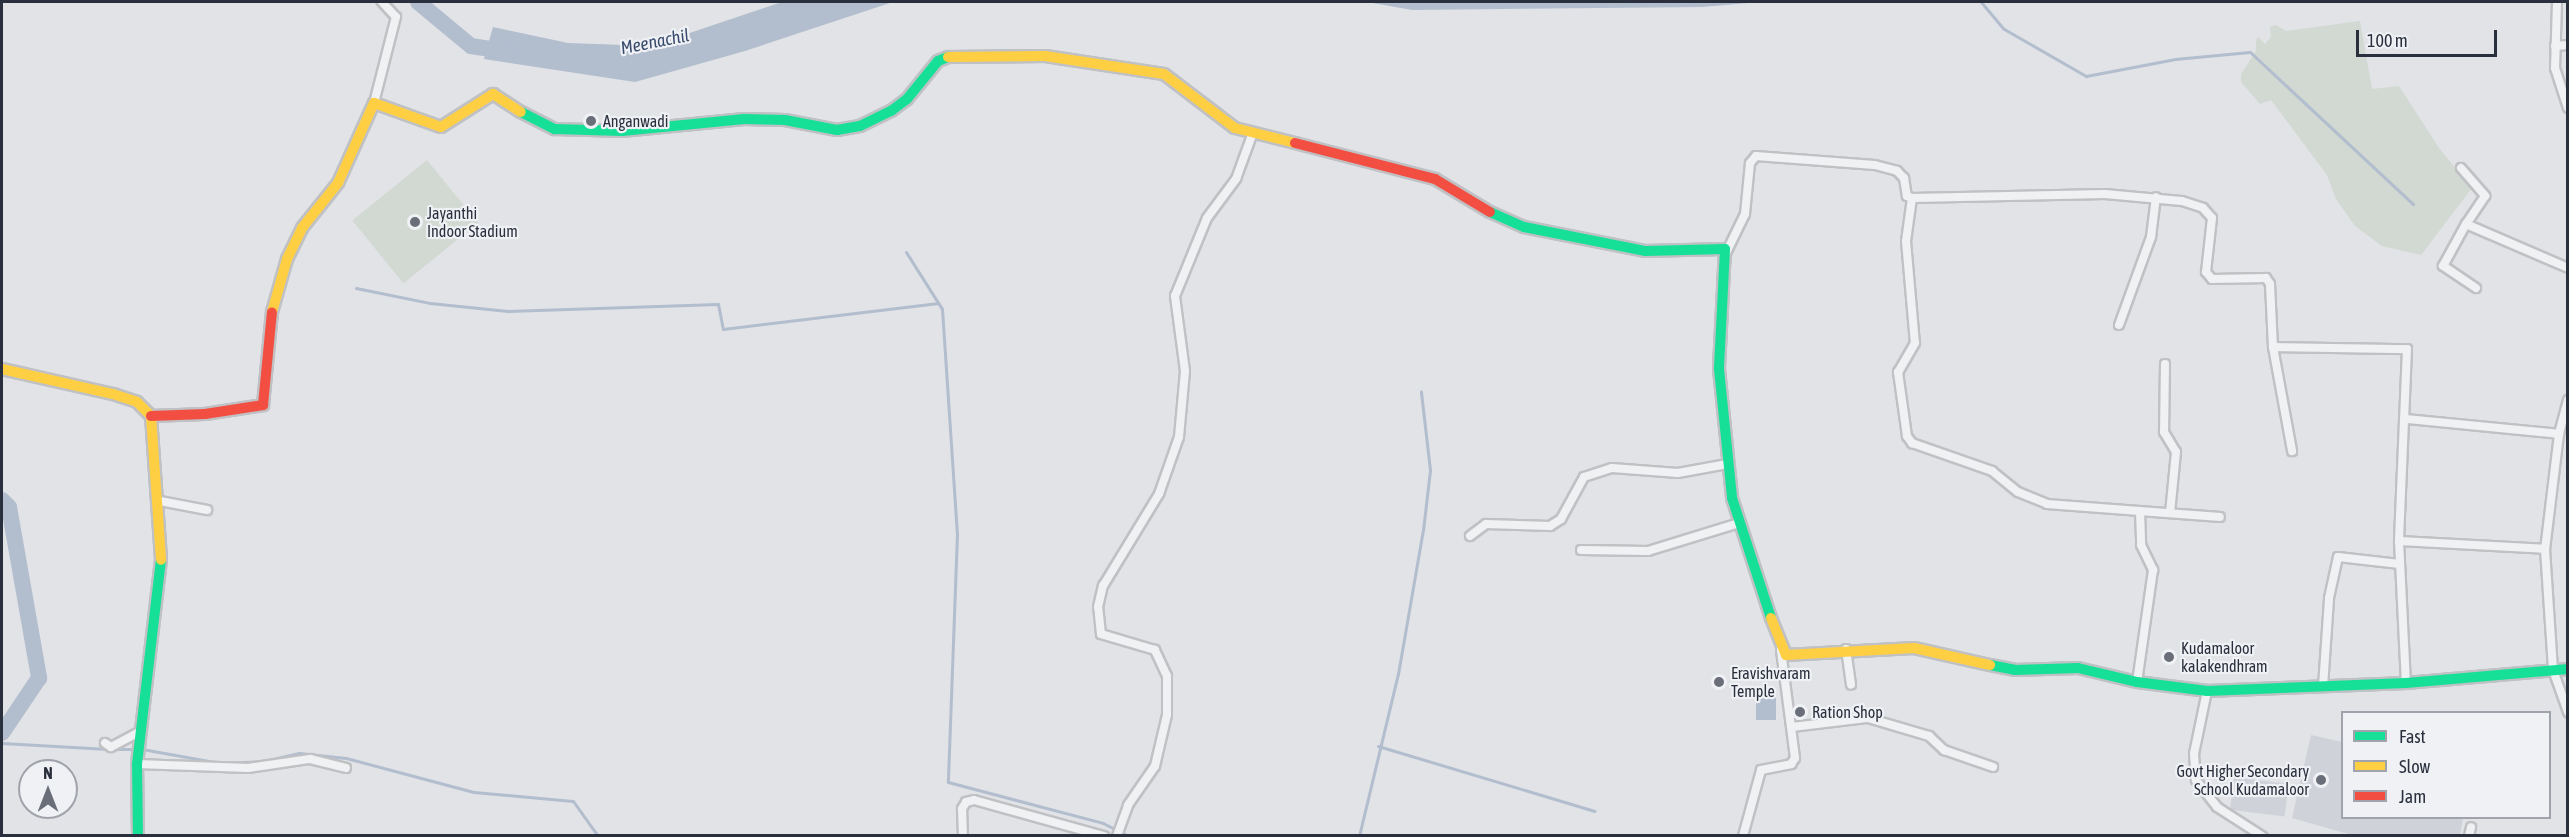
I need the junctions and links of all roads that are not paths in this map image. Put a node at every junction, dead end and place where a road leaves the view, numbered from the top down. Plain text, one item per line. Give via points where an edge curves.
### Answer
1 (382, 2) edge
2 (2557, 2) edge
3 (2568, 45) edge
4 (2555, 46) junction
5 (374, 104) junction
6 (2568, 108) edge
7 (1252, 135) junction
8 (2460, 168) dead end
9 (2156, 197) junction
10 (1912, 198) junction
11 (2466, 224) junction
12 (1726, 253) junction
13 (2568, 268) edge
14 (2476, 288) dead end
15 (2119, 325) dead end
16 (2273, 347) junction
17 (2165, 364) dead end
18 (2, 369) edge
19 (2568, 399) edge
20 (151, 416) junction
21 (2407, 419) junction
22 (2559, 434) junction
23 (2292, 451) dead end
24 (1727, 464) junction
25 (160, 501) junction
26 (207, 510) dead end
27 (2140, 511) junction
28 (2170, 513) junction
29 (2220, 517) dead end
30 (1739, 523) junction
31 (1470, 536) dead end
32 (2399, 541) junction
33 (2545, 549) junction
34 (1581, 550) dead end
35 (2400, 564) junction
36 (1846, 649) junction
37 (1781, 650) junction
38 (2568, 669) edge
39 (2553, 670) junction
40 (2137, 682) junction
41 (2406, 683) junction
42 (1851, 685) dead end
43 (2323, 687) junction
44 (2207, 691) junction
45 (2568, 712) edge
46 (1792, 727) junction
47 (140, 736) junction
48 (105, 743) dead end
49 (137, 761) junction
50 (1993, 767) dead end
51 (346, 768) dead end
52 (1119, 832) edge
53 (2261, 835) edge
54 (138, 836) edge
55 (963, 836) edge
56 (1104, 836) edge
57 (1743, 836) edge

1 - 5 street via 396,17
2 - 4 street
3 - 4 street
4 - 6 street via 2555,68
5 - 7 main road via 441,128 492,94 537,123 555,129 622,131 744,119 785,120 837,130 860,126 891,111 907,99 939,61 952,56 1045,56 1164,74 1221,118
5 - 20 main road via 338,183 302,228 286,259 272,311 263,405 205,414
7 - 12 main road via 1435,179 1499,218 1524,227 1646,251 1721,247
7 - 52 street via 1236,178 1207,218 1175,296 1185,372 1179,437 1159,494 1103,586 1098,607 1101,634 1155,650 1167,676 1167,715 1155,766 1128,805
8 - 11 street via 2485,196
9 - 10 street via 2105,194
9 - 15 street via 2151,237
9 - 16 street via 2203,208 2212,218 2206,272 2212,279 2266,278 2270,284
10 - 12 street via 1907,196 1904,178 1897,171 1875,165 1756,156 1750,163 1745,214
10 - 27 street via 1906,241 1915,342 1898,372 1903,427 1912,443 1992,471 2018,492 2047,504
11 - 13 street
11 - 14 street via 2443,266
12 - 24 main road via 1719,369
16 - 21 street via 2407,349
16 - 23 street
17 - 28 street via 2164,432 2176,452
18 - 20 main road via 113,394 137,402
19 - 22 street
20 - 25 main road
21 - 22 street
21 - 32 street
22 - 33 street
24 - 30 main road
24 - 31 street via 1678,473 1612,468 1584,477 1561,519 1550,526 1486,524
25 - 26 street
25 - 47 main road via 162,549
27 - 28 street
27 - 40 street via 2141,545 2152,570
28 - 29 street
30 - 34 street via 1635,553
30 - 37 main road
32 - 33 street
32 - 35 street
33 - 39 street
35 - 41 street
35 - 43 street via 2338,557 2329,598
36 - 37 main road via 1786,655
36 - 40 main road via 1914,648 2015,670 2078,669
36 - 42 street
37 - 46 street
38 - 39 main road
39 - 41 main road
39 - 45 street
40 - 44 main road
41 - 43 main road
43 - 44 main road
44 - 53 street via 2194,754 2196,780 2217,807
46 - 50 street via 1868,718 1929,736 1944,750
46 - 57 street via 1795,758 1791,764 1761,770
47 - 48 street via 111,747
47 - 49 main road
49 - 51 street via 248,768 310,759
49 - 54 main road
55 - 56 street via 962,809 966,802 974,800

